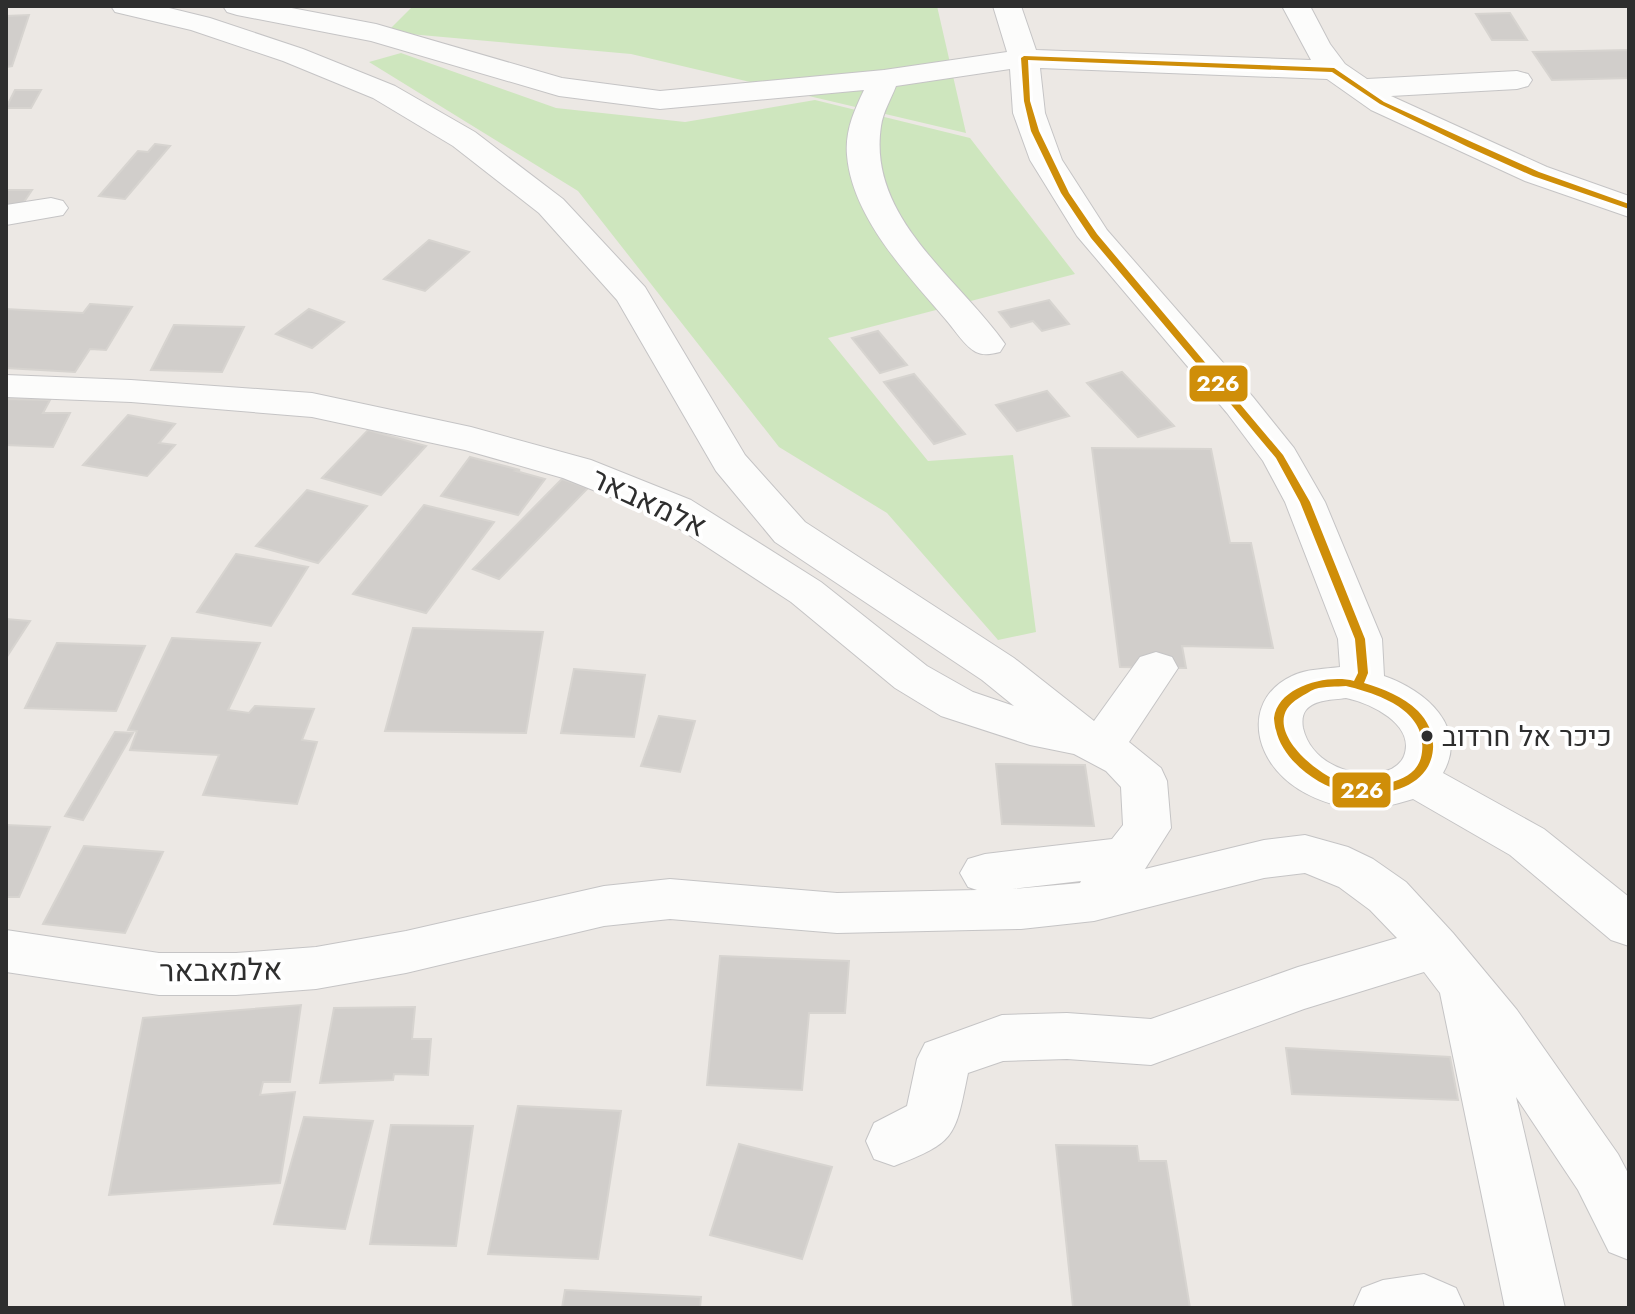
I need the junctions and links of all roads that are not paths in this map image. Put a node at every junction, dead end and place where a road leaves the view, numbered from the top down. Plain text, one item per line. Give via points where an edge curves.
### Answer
1 (125, 6) edge
2 (237, 6) edge
3 (1007, 6) edge
4 (1296, 6) edge
5 (213, 15) edge
6 (1024, 58) junction
7 (884, 79) junction
8 (1347, 79) junction
9 (1517, 80) dead end
10 (1629, 207) edge
11 (51, 208) dead end
12 (6, 215) edge
13 (987, 344) dead end
14 (6, 386) edge
15 (1156, 668) dead end
16 (1358, 684) junction
17 (1094, 744) junction
18 (1414, 778) junction
19 (1127, 856) junction
20 (985, 873) dead end
21 (1094, 901) junction
22 (1629, 926) edge
23 (6, 951) edge
24 (1449, 966) junction
25 (894, 1141) dead end
26 (1629, 1233) edge
27 (1383, 1308) edge
28 (1435, 1308) edge
29 (1535, 1308) edge

1 - 5 street
2 - 7 street via 376,33 559,87 624,97 696,99
3 - 6 street
4 - 8 street via 1316,46
5 - 17 street via 384,92 464,139 551,206 632,295 730,462 790,532 998,669
6 - 7 street
6 - 8 street
6 - 16 street via 1029,113 1046,160 1073,205 1240,405 1280,457 1305,502 1360,639 1363,673
7 - 13 street via 865,124 870,190 885,220
8 - 9 street
8 - 10 street via 1382,103 1523,169
11 - 12 street
14 - 17 street, אלמאבאר via 312,405 471,439 577,469 677,509 806,592 911,677 957,704
15 - 17 street
16 - 18 street via 1392,697 1421,724 1428,755
16 - 18 street via 1324,683 1289,699 1278,721 1283,747 1315,777 1349,790 1386,790
17 - 19 street, אלמאבאר via 1122,759 1144,781 1147,828
18 - 22 street via 1527,842
19 - 20 street
19 - 21 street, אלמאבאר
21 - 23 street, אלמאבאר via 1021,909 837,913 738,891 604,906 316,968 236,974 159,974
21 - 24 street via 1264,859 1305,854 1356,873 1388,896
24 - 25 street via 1298,989 1151,1042 1002,1038 944,1059 931,1121
24 - 26 street via 1498,1026 1598,1172
24 - 29 street
27 - 28 street via 1424,1302

